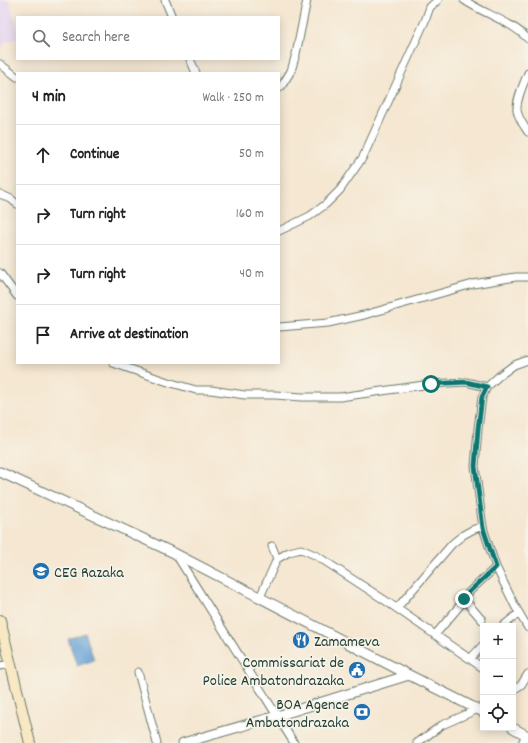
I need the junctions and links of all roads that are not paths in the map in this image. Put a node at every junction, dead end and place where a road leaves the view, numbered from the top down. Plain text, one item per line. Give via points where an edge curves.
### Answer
1 (165, 0) edge
2 (307, 0) edge
3 (438, 0) edge
4 (464, 0) edge
5 (172, 16) edge
6 (528, 39) edge
7 (190, 60) edge
8 (0, 64) edge
9 (196, 72) edge
10 (528, 73) edge
11 (16, 76) edge
12 (280, 88) edge
13 (528, 132) edge
14 (0, 194) edge
15 (16, 203) edge
16 (280, 231) edge
17 (0, 273) edge
18 (528, 277) edge
19 (16, 295) edge
20 (280, 327) edge
21 (528, 360) edge
22 (116, 364) edge
23 (487, 387) junction
24 (0, 472) edge
25 (483, 526) junction
26 (272, 546) dead end
27 (174, 553) junction
28 (277, 559) junction
29 (496, 567) junction
30 (260, 597) junction
31 (464, 599) junction
32 (397, 608) junction
33 (519, 613) junction
34 (0, 620) edge
35 (482, 620) dead end
36 (507, 623) edge
37 (528, 628) edge
38 (435, 635) junction
39 (480, 648) edge
40 (470, 659) junction
41 (11, 664) junction
42 (0, 666) edge
43 (480, 666) edge
44 (138, 672) dead end
45 (528, 674) edge
46 (409, 675) junction
47 (516, 688) edge
48 (480, 709) edge
49 (480, 709) edge
50 (277, 716) junction
51 (516, 730) edge
52 (525, 738) edge
53 (30, 743) edge
54 (157, 743) edge
55 (183, 743) edge
56 (294, 743) edge
57 (417, 743) edge

1 - 5 street
2 - 12 street via 291,71
3 - 16 street via 430,7 363,157 340,190 326,204 310,216
4 - 6 street via 517,29
7 - 9 street
8 - 11 street
10 - 13 street via 517,109
14 - 15 street
17 - 19 street
18 - 20 street via 473,284 328,323
21 - 23 street via 498,376
22 - 23 street via 196,390 244,395 340,397 431,384 466,382
23 - 25 street via 482,397 475,466
24 - 27 street
25 - 29 street
25 - 32 street via 463,535 452,544
26 - 28 street
27 - 30 street
27 - 50 street
28 - 30 street
28 - 32 street via 300,549 317,556
29 - 31 street
29 - 33 street
30 - 46 street
31 - 35 street
31 - 38 street
32 - 38 street
33 - 36 street
33 - 37 street
34 - 41 main road
38 - 40 street
39 - 40 street
40 - 43 street
41 - 42 street
41 - 53 main road
44 - 54 street
45 - 47 street
46 - 48 street
46 - 50 street
49 - 57 street via 442,725
50 - 55 street
50 - 56 street
51 - 52 street

